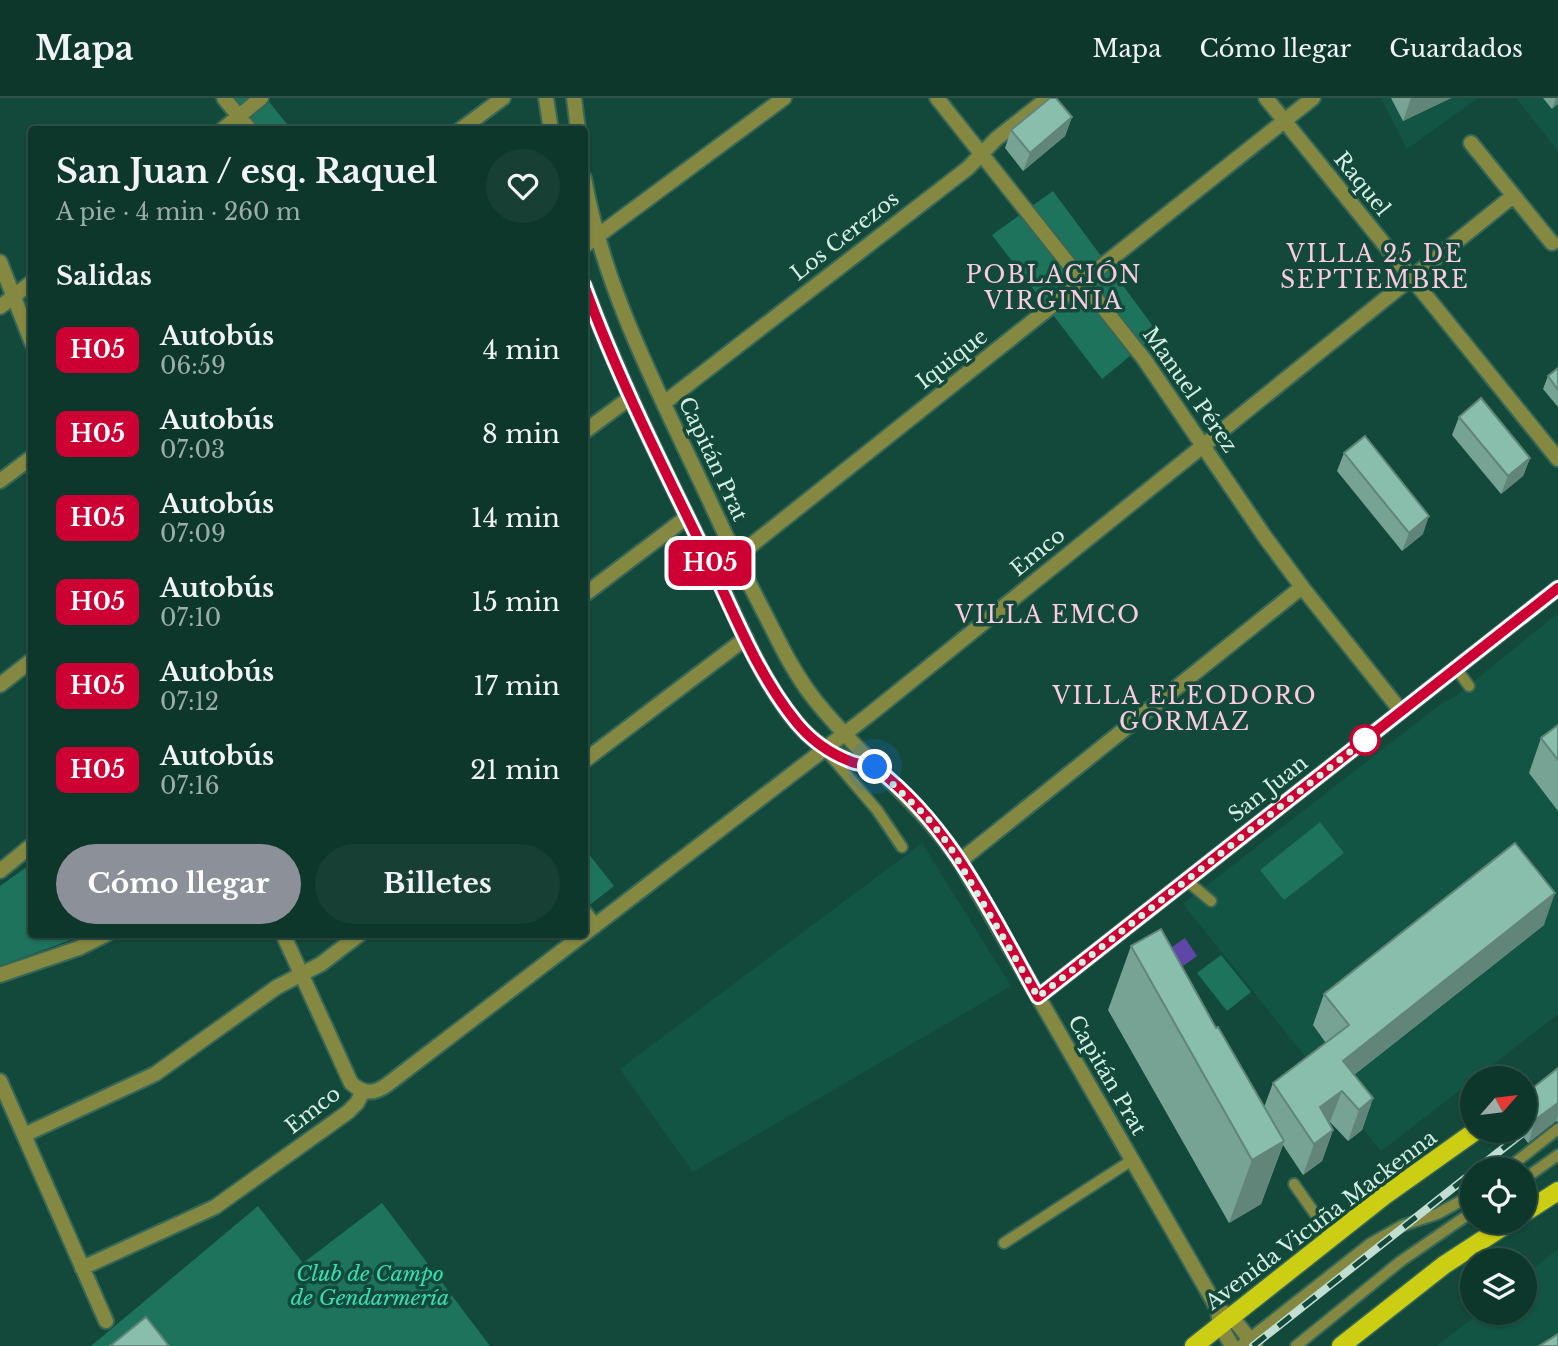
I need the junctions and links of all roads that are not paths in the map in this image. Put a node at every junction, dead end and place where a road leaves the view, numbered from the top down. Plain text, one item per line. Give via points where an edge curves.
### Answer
1 (224, 98) edge
2 (261, 98) edge
3 (503, 98) edge
4 (547, 98) edge
5 (574, 98) edge
6 (785, 98) edge
7 (937, 98) edge
8 (1048, 98) edge
9 (1266, 98) edge
10 (1313, 98) edge
11 (239, 116) junction
12 (1284, 121) junction
13 (227, 126) edge
14 (247, 126) edge
15 (465, 126) edge
16 (550, 126) edge
17 (578, 126) edge
18 (1471, 143) dead end
19 (982, 154) junction
20 (588, 196) edge
21 (1513, 196) junction
22 (597, 237) junction
23 (588, 243) edge
24 (1552, 243) dead end
25 (0, 262) edge
26 (1412, 278) junction
27 (1084, 282) junction
28 (28, 285) edge
29 (588, 295) edge
30 (13, 296) junction
31 (0, 307) edge
32 (28, 333) edge
33 (631, 397) junction
34 (664, 403) junction
35 (588, 429) edge
36 (1204, 446) junction
37 (1558, 459) edge
38 (28, 460) edge
39 (0, 481) edge
40 (687, 517) junction
41 (736, 557) junction
42 (715, 574) junction
43 (1302, 587) junction
44 (1558, 588) edge
45 (588, 592) edge
46 (746, 638) junction
47 (28, 663) edge
48 (1457, 668) junction
49 (0, 685) edge
50 (1469, 686) dead end
51 (1401, 711) junction
52 (844, 733) junction
53 (824, 748) junction
54 (588, 758) edge
55 (875, 767) junction
56 (902, 847) dead end
57 (28, 848) edge
58 (960, 861) junction
59 (0, 871) edge
60 (1186, 880) junction
61 (1211, 901) dead end
62 (588, 931) edge
63 (99, 938) edge
64 (285, 938) edge
65 (355, 938) edge
66 (579, 938) edge
67 (301, 974) junction
68 (0, 975) edge
69 (1038, 997) junction
70 (0, 1081) edge
71 (363, 1091) junction
72 (1558, 1129) edge
73 (24, 1135) junction
74 (1460, 1142) edge
75 (1558, 1155) edge
76 (1522, 1157) edge
77 (1132, 1160) junction
78 (1537, 1170) edge
79 (1294, 1184) dead end
80 (1558, 1191) edge
81 (1460, 1202) edge
82 (1537, 1205) edge
83 (1460, 1220) edge
84 (1492, 1234) edge
85 (1332, 1238) junction
86 (1004, 1242) dead end
87 (82, 1268) junction
88 (1223, 1318) junction
89 (106, 1321) dead end
90 (1248, 1343) edge
91 (1194, 1346) edge
92 (1231, 1346) edge
93 (1296, 1346) edge
94 (1341, 1346) edge

1 - 11 street
2 - 11 street
3 - 15 street
4 - 16 street
5 - 17 street
6 - 22 street
7 - 19 street, Manuel Pérez
8 - 19 street, Los Cerezos
9 - 12 street, Raquel
10 - 12 street, Iquique
11 - 13 street
11 - 14 street
12 - 26 street, Raquel
12 - 27 street, Iquique
18 - 21 street
19 - 27 street, Manuel Pérez
19 - 34 street, Los Cerezos
20 - 22 street, Capitán Prat
21 - 24 street
21 - 26 street, Emco
22 - 23 street
22 - 34 street, Capitán Prat
25 - 30 street
26 - 36 street, Emco
26 - 37 street, Raquel
27 - 36 street, Manuel Pérez
27 - 41 street, Iquique
28 - 30 street
29 - 33 street, Capitán Prat
30 - 31 street
30 - 32 street
33 - 35 street
33 - 40 street, Capitán Prat
34 - 41 street, Capitán Prat
36 - 43 street, Manuel Pérez
36 - 52 street, Emco
38 - 39 street
40 - 42 street, Capitán Prat
40 - 45 street
41 - 42 street, Iquique
41 - 52 street, Capitán Prat via 793,668
42 - 46 street, Capitán Prat
43 - 51 street, Manuel Pérez
43 - 58 street
44 - 48 street, San Juan
46 - 53 street, Capitán Prat via 789,713
46 - 54 street
47 - 49 street
48 - 50 lane
48 - 51 street, San Juan
51 - 60 street, San Juan
52 - 53 street, Emco
52 - 55 street, Capitán Prat
53 - 55 street, Capitán Prat via 854,763
53 - 56 lane, Capitán Prat
53 - 62 street, Emco
55 - 58 street, Capitán Prat via 926,816
57 - 59 street
58 - 69 street, Capitán Prat
60 - 61 lane
60 - 69 street, San Juan
63 - 68 street
64 - 67 street
65 - 67 street
66 - 71 street, Emco via 380,1090
67 - 71 street via 351,1083
67 - 73 street via 155,1074
69 - 77 street, Capitán Prat
70 - 73 street
71 - 87 street, Emco via 348,1112 215,1206
72 - 76 lane
73 - 87 street
74 - 85 main road, Avenida Vicuña Mackenna
75 - 78 lane
77 - 86 lane
77 - 88 street, Capitán Prat
79 - 85 lane
80 - 82 main road
81 - 90 lane via 1371,1243
83 - 93 lane via 1401,1261
84 - 94 main road via 1444,1265
85 - 88 main road, Avenida Vicuña Mackenna
87 - 89 street
88 - 90 street
88 - 91 main road, Avenida Vicuña Mackenna
88 - 92 street

